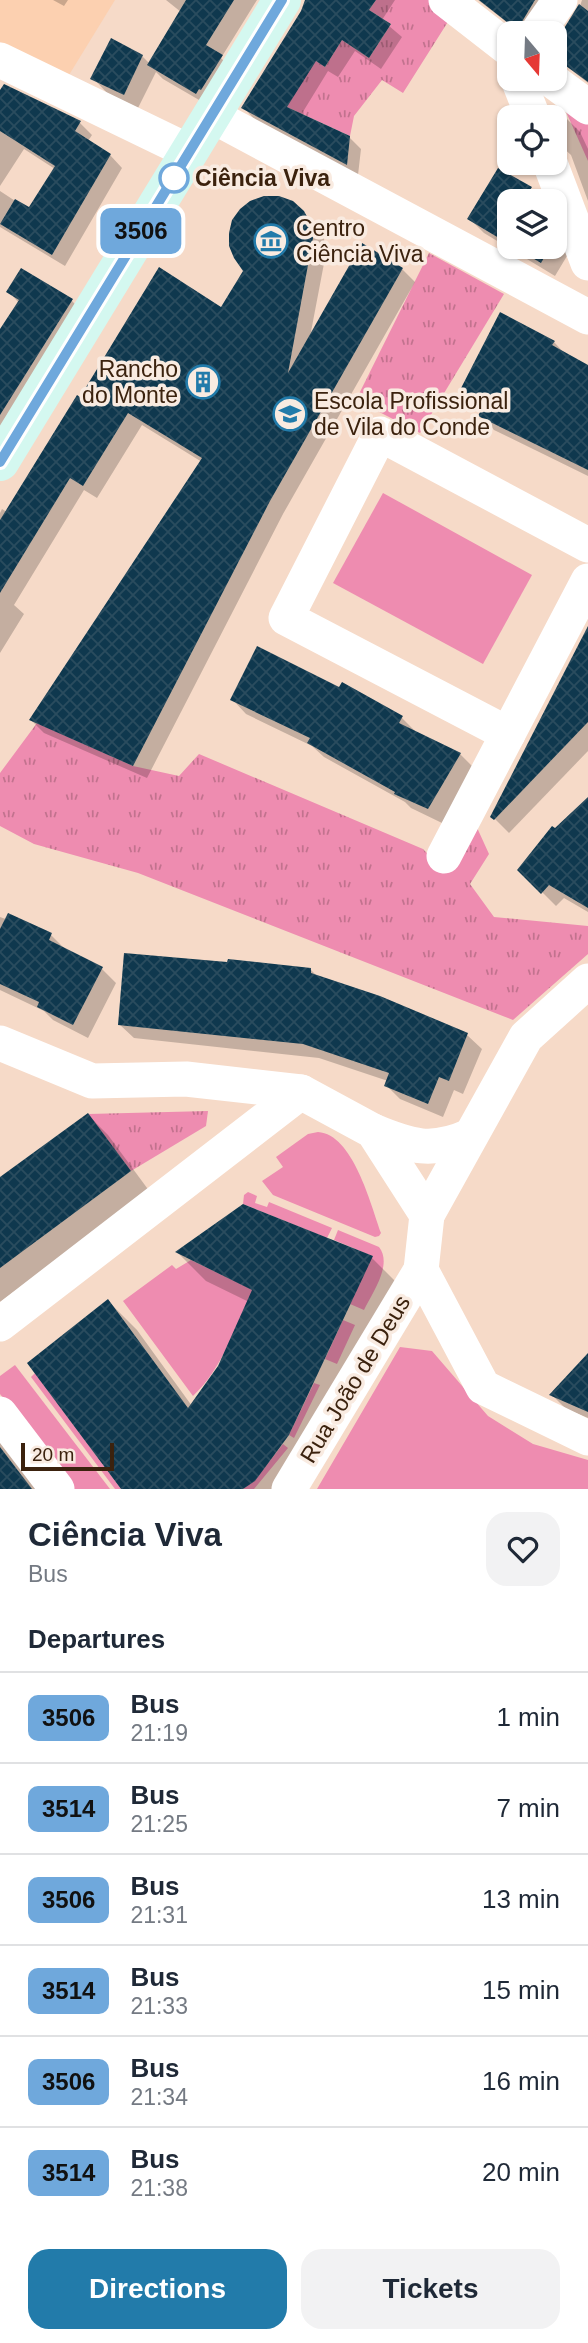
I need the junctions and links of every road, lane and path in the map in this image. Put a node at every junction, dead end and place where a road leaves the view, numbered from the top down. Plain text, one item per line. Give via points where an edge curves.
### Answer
1 (282, 0) edge
2 (446, 0) edge
3 (560, 0) edge
4 (539, 21) edge
5 (497, 34) edge
6 (1, 61) edge
7 (566, 91) edge
8 (588, 107) edge
9 (211, 115) junction
10 (190, 152) junction
11 (555, 175) edge
12 (588, 263) edge
13 (588, 317) edge
14 (0, 462) edge
15 (588, 545) edge
16 (588, 580) edge
17 (508, 734) junction
18 (444, 856) dead end
19 (587, 984) edge
20 (0, 1043) edge
21 (300, 1092) junction
22 (373, 1131) junction
23 (470, 1136) junction
24 (427, 1215) junction
25 (421, 1270) junction
26 (0, 1324) edge
27 (0, 1414) edge
28 (588, 1438) edge
29 (57, 1489) edge
30 (289, 1489) edge

1 - 9 main road
2 - 5 street
3 - 4 street
6 - 10 street
7 - 8 street
9 - 10 main road
9 - 13 street
10 - 14 main road
11 - 12 street
15 - 17 street via 380,434 286,618
16 - 17 street
17 - 18 street
19 - 23 street via 526,1037
20 - 21 street via 92,1081 186,1079
21 - 22 street
21 - 26 street
22 - 23 street via 401,1143 424,1146 447,1146
22 - 24 street
23 - 24 street
24 - 25 street
25 - 28 street via 484,1387
25 - 30 street, Rua João de Deus
27 - 29 street

